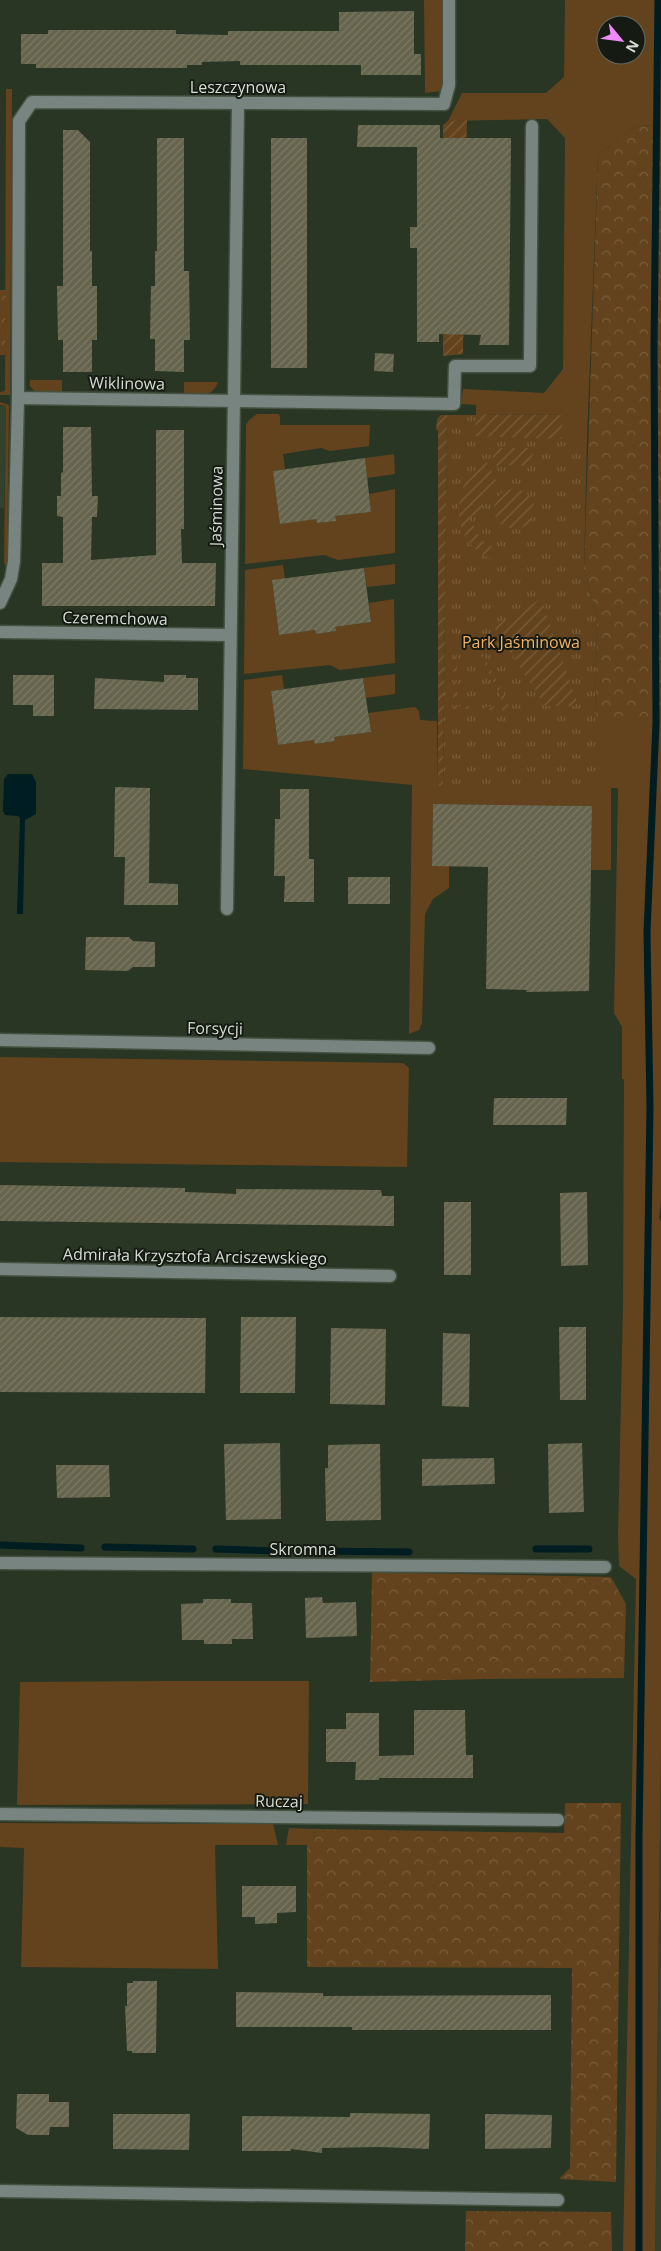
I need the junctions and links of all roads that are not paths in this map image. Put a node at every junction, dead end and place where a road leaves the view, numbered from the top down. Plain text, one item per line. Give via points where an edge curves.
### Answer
1 (449, 0) edge
2 (238, 104) junction
3 (532, 126) dead end
4 (18, 398) junction
5 (235, 402) junction
6 (0, 603) edge
7 (0, 632) edge
8 (230, 635) junction
9 (227, 909) dead end
10 (0, 1040) edge
11 (429, 1048) dead end
12 (0, 1269) edge
13 (390, 1276) dead end
14 (0, 1563) edge
15 (605, 1567) dead end
16 (0, 1814) edge
17 (558, 1820) dead end
18 (0, 2191) edge
19 (558, 2200) dead end

1 - 2 street, Leszczynowa via 448,86 444,104
2 - 4 street, Leszczynowa via 32,102 19,121
2 - 5 street, Jaśminowa
3 - 5 street, Wiklinowa via 530,366 455,366 454,404
4 - 5 street, Wiklinowa
4 - 6 street via 14,561 11,579
5 - 8 street, Jaśminowa
7 - 8 street, Czeremchowa
8 - 9 street, Jaśminowa
10 - 11 street, Forsycji
12 - 13 street, Admirała Krzysztofa Arciszewskiego
14 - 15 street, Skromna
16 - 17 street, Ruczaj
18 - 19 street

